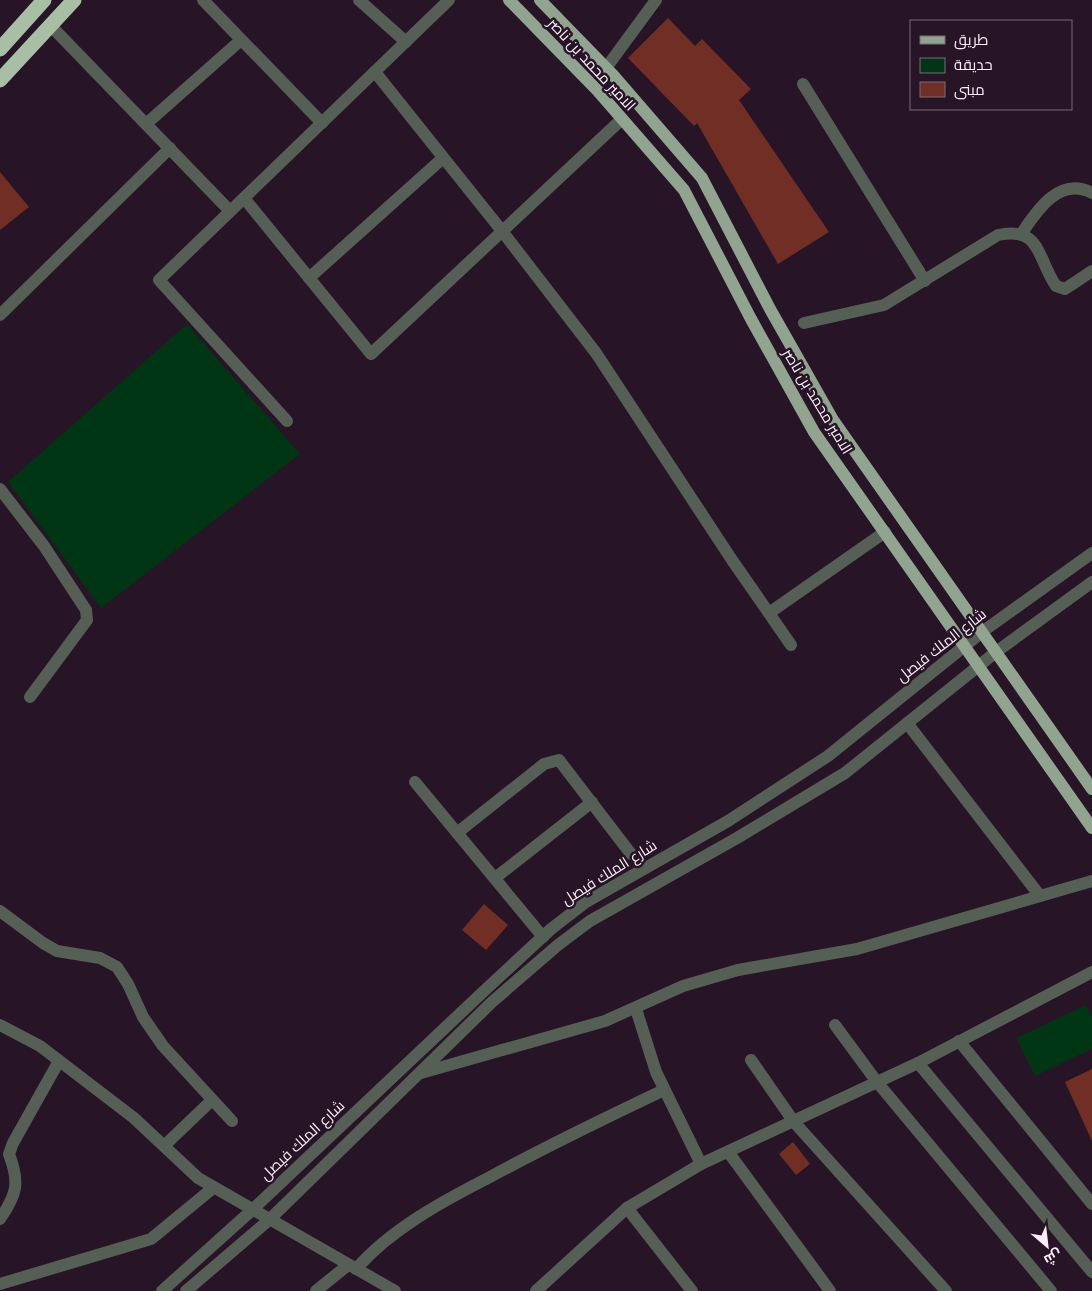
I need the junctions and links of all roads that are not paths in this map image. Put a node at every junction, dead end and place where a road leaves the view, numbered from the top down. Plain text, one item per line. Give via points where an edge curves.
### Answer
1 (74, 0) edge
2 (203, 0) edge
3 (359, 0) edge
4 (449, 0) edge
5 (509, 0) edge
6 (540, 0) edge
7 (656, 0) edge
8 (38, 2) edge
9 (51, 26) junction
10 (241, 40) junction
11 (406, 42) junction
12 (0, 49) edge
13 (606, 68) junction
14 (375, 72) junction
15 (0, 80) edge
16 (803, 84) dead end
17 (622, 119) junction
18 (322, 123) junction
19 (146, 124) junction
20 (170, 148) junction
21 (443, 158) junction
22 (1092, 193) edge
23 (244, 198) junction
24 (230, 211) junction
25 (502, 231) junction
26 (1022, 233) junction
27 (1092, 271) edge
28 (309, 278) junction
29 (925, 280) junction
30 (0, 315) edge
31 (804, 323) dead end
32 (287, 421) dead end
33 (0, 489) edge
34 (885, 532) junction
35 (1092, 554) edge
36 (1092, 582) edge
37 (769, 613) junction
38 (982, 632) junction
39 (791, 645) dead end
40 (966, 646) junction
41 (996, 652) junction
42 (980, 665) junction
43 (30, 697) dead end
44 (908, 723) junction
45 (415, 782) dead end
46 (1092, 789) edge
47 (592, 802) junction
48 (1092, 828) edge
49 (457, 833) junction
50 (631, 854) dead end
51 (494, 878) junction
52 (1092, 881) edge
53 (1040, 896) junction
54 (0, 911) edge
55 (543, 937) junction
56 (1092, 972) edge
57 (636, 1008) junction
58 (0, 1025) edge
59 (835, 1025) dead end
60 (959, 1041) junction
61 (751, 1060) dead end
62 (59, 1061) junction
63 (918, 1063) junction
64 (418, 1074) junction
65 (877, 1082) junction
66 (664, 1090) junction
67 (212, 1100) junction
68 (232, 1121) dead end
69 (794, 1122) junction
70 (164, 1146) junction
71 (729, 1153) junction
72 (702, 1164) junction
73 (214, 1188) junction
74 (1092, 1204) edge
75 (627, 1208) junction
76 (252, 1211) junction
77 (0, 1218) edge
78 (269, 1220) junction
79 (352, 1267) junction
80 (1092, 1272) edge
81 (0, 1284) edge
82 (162, 1291) edge
83 (186, 1291) edge
84 (316, 1291) edge
85 (395, 1291) edge
86 (536, 1291) edge
87 (692, 1291) edge
88 (830, 1291) edge
89 (946, 1291) edge
90 (1052, 1291) edge

1 - 9 highway
2 - 10 street
3 - 11 street
4 - 11 street
5 - 17 main road, الامير محمد بن ناصر
6 - 13 main road, الامير محمد بن ناصر
7 - 13 street
8 - 12 highway
9 - 15 highway
9 - 19 street
10 - 18 street
10 - 19 street
11 - 14 street
13 - 38 main road, الامير محمد بن ناصر via 702,178 832,420
14 - 18 street
14 - 21 street
16 - 29 street
17 - 25 street
17 - 34 main road, الامير محمد بن ناصر via 684,190 814,432
18 - 23 street
19 - 20 street
20 - 24 street
20 - 30 street
21 - 25 street
21 - 28 street
22 - 26 street via 1070,188 1052,196 1041,204
23 - 24 street
23 - 28 street
24 - 32 street via 159,280
25 - 28 street via 371,354
25 - 37 street via 596,353
26 - 27 street via 1032,239 1056,286 1065,289
26 - 29 street via 998,235
29 - 31 street via 884,305
33 - 43 street via 44,546 87,616
34 - 37 street
34 - 40 main road, الامير محمد بن ناصر
35 - 38 street, شارع الملك فيصل
36 - 41 street
37 - 39 street
38 - 40 street, شارع الملك فيصل
38 - 41 main road, الامير محمد بن ناصر
40 - 42 main road, الامير محمد بن ناصر
40 - 55 street, شارع الملك فيصل via 828,756 728,820 586,902
41 - 42 street
41 - 46 main road, الامير محمد بن ناصر
42 - 44 street
42 - 48 main road, الامير محمد بن ناصر
44 - 53 street
44 - 64 street via 845,773 590,921 492,1002
45 - 49 street
47 - 49 street via 564,764 552,760
47 - 50 street
47 - 51 street
49 - 51 street
51 - 55 street
52 - 53 street
53 - 57 street via 856,949 738,970 683,986
54 - 67 street via 57,951 100,958 117,967 143,1017 163,1046
55 - 76 street, شارع الملك فيصل
56 - 60 street
57 - 64 street via 605,1021
57 - 66 street
58 - 62 street via 40,1046
59 - 65 street
60 - 63 street
60 - 74 street
61 - 69 street
62 - 70 street via 134,1118
62 - 77 street via 13,1142 9,1154 17,1186 11,1203
63 - 65 street
63 - 80 street
64 - 78 street
65 - 69 street
65 - 90 street
66 - 72 street
66 - 79 street via 552,1143 424,1214
67 - 68 street
67 - 70 street
69 - 71 street
69 - 89 street
70 - 73 street via 198,1178
71 - 72 street
71 - 88 street
72 - 75 street
73 - 76 street
73 - 81 street via 151,1239
75 - 86 street
75 - 87 street
76 - 78 street
76 - 82 street, شارع الملك فيصل
78 - 79 street
78 - 83 street
79 - 84 street
79 - 85 street

